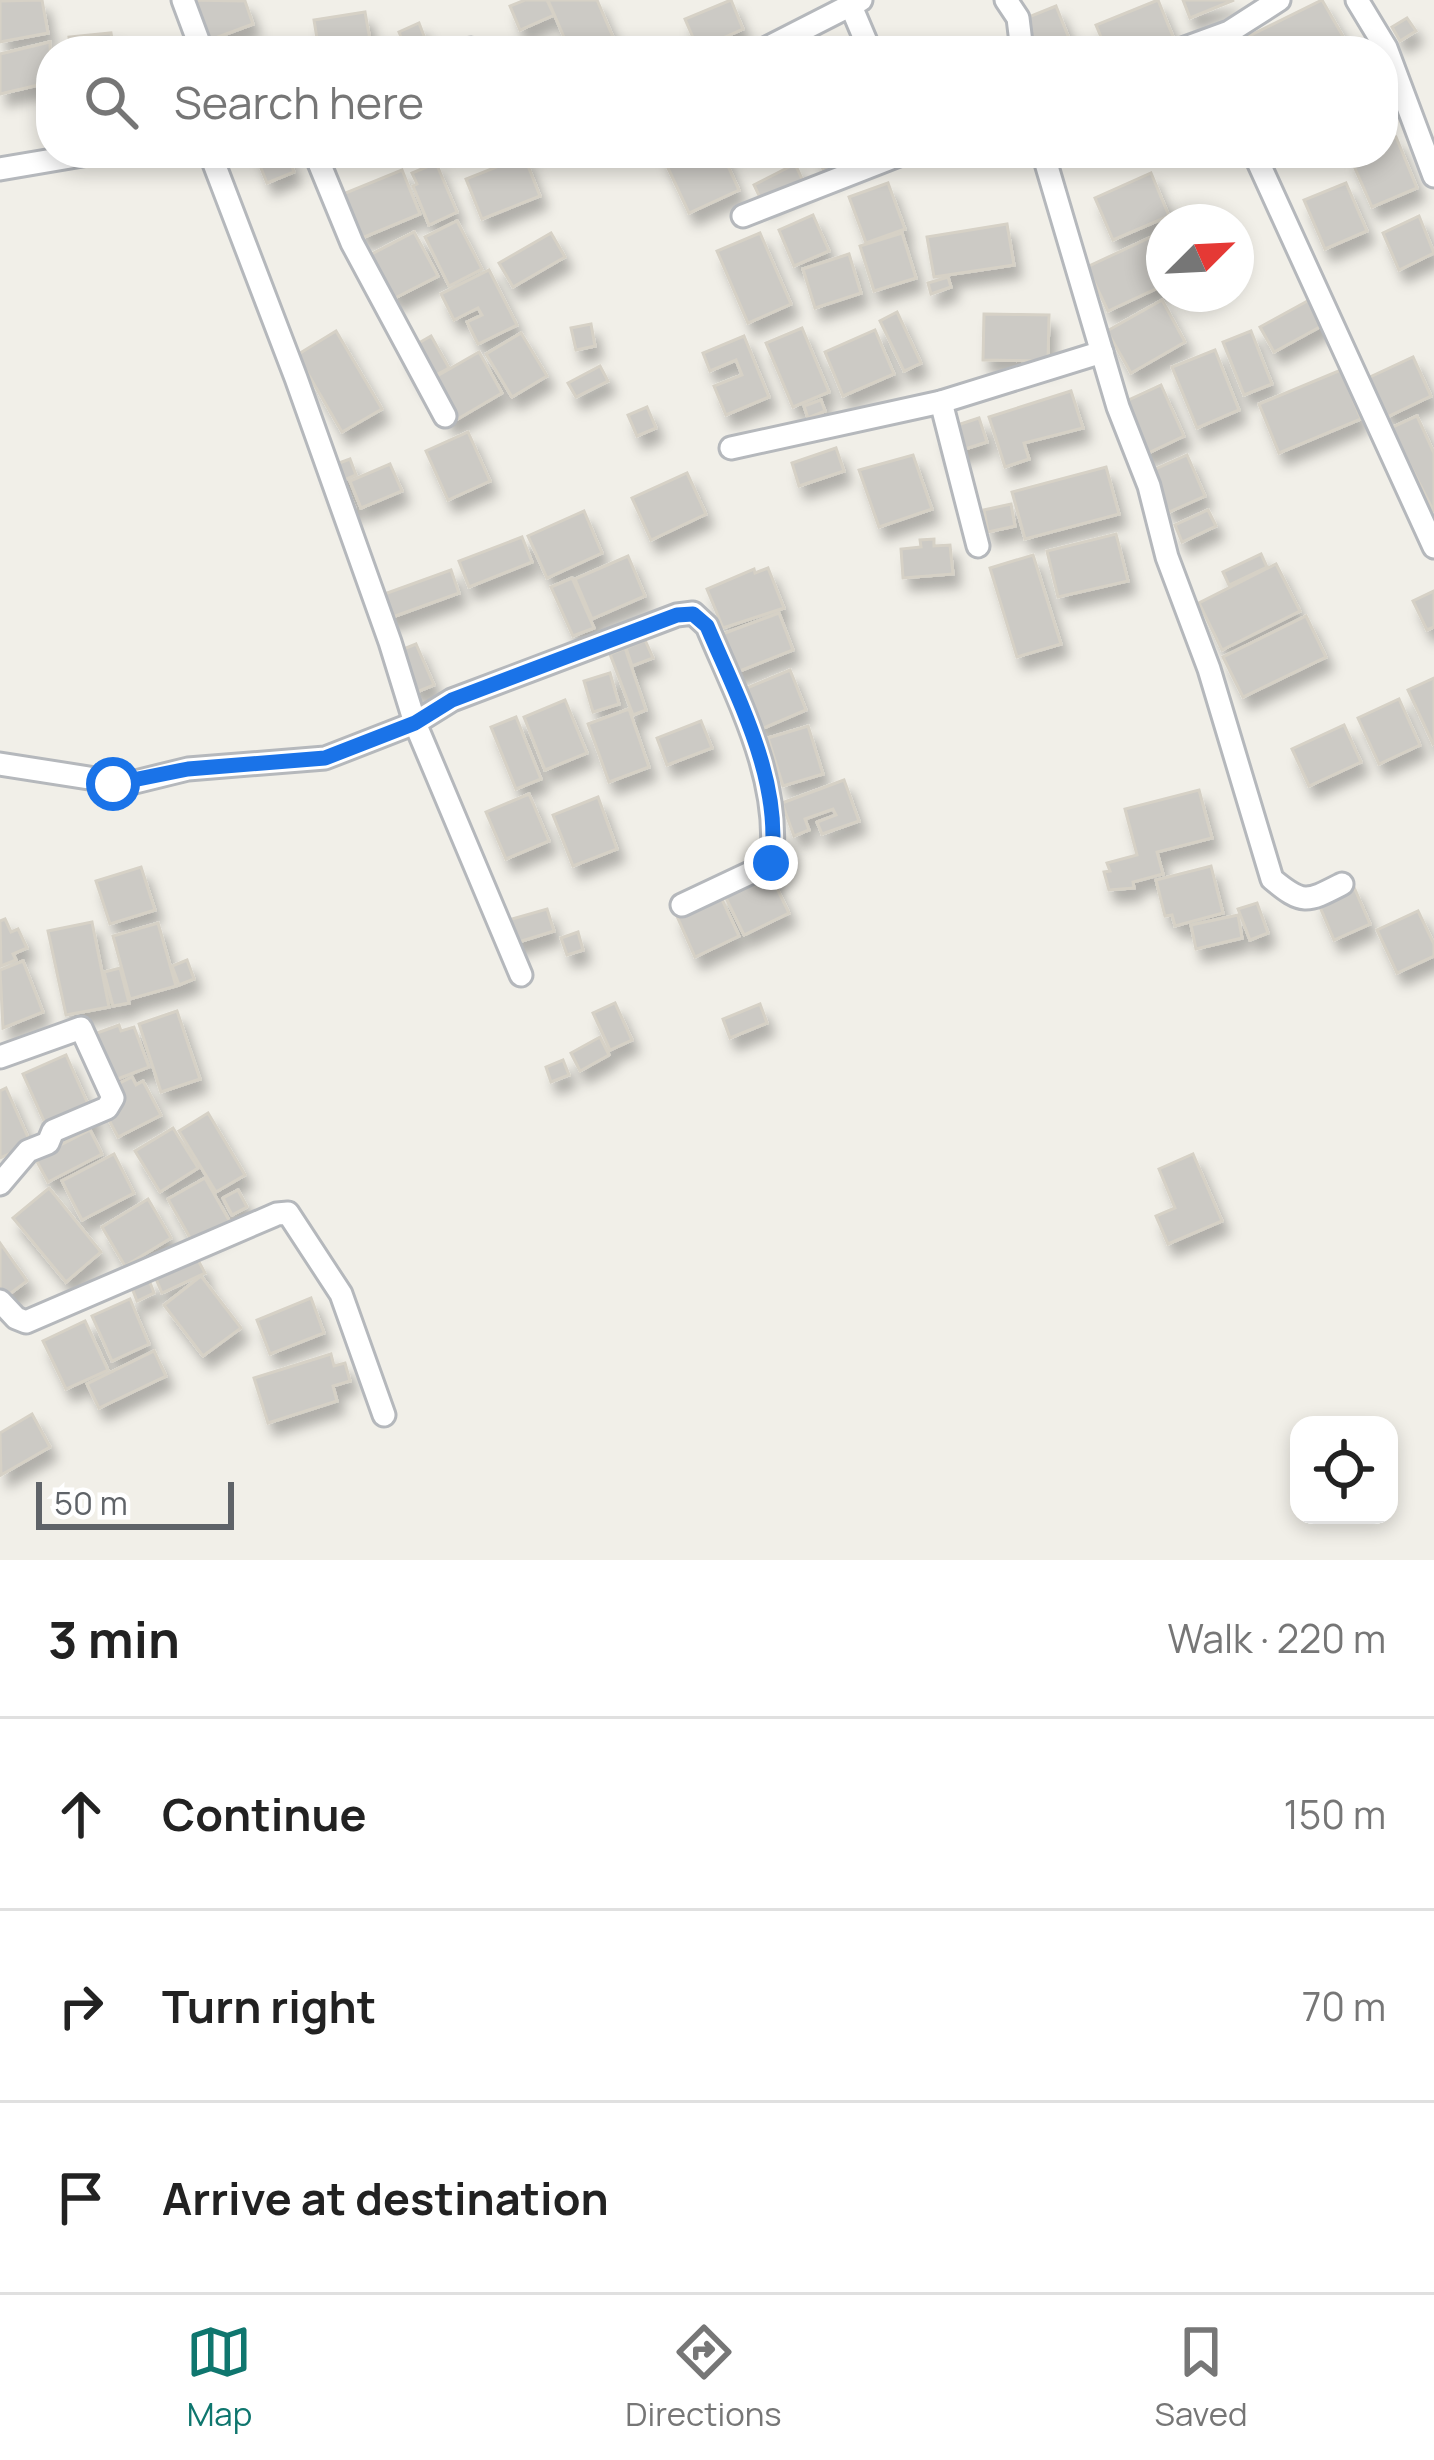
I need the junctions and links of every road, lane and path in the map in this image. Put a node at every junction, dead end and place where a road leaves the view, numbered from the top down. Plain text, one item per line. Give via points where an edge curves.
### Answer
1 (183, 0) edge
2 (1006, 0) edge
3 (1280, 0) edge
4 (1357, 0) edge
5 (856, 3) edge
6 (195, 36) edge
7 (791, 36) edge
8 (866, 36) edge
9 (1020, 36) edge
10 (1222, 36) edge
11 (1379, 36) edge
12 (1398, 80) edge
13 (36, 163) edge
14 (216, 168) edge
15 (321, 168) edge
16 (866, 168) edge
17 (1047, 168) edge
18 (1261, 168) edge
19 (0, 169) edge
20 (1434, 176) edge
21 (743, 216) dead end
22 (1102, 352) junction
23 (941, 403) junction
24 (445, 416) dead end
25 (731, 448) dead end
26 (978, 546) dead end
27 (1434, 547) edge
28 (415, 723) junction
29 (0, 764) edge
30 (1342, 884) dead end
31 (682, 905) dead end
32 (520, 975) dead end
33 (0, 1057) edge
34 (0, 1184) edge
35 (0, 1301) edge
36 (384, 1415) dead end

1 - 6 street
2 - 9 street
3 - 10 street
4 - 11 street
5 - 7 street
5 - 8 street
12 - 20 street
13 - 19 street
14 - 28 street
15 - 24 street
16 - 21 street
17 - 22 street
18 - 27 street
22 - 23 street
22 - 30 street via 1272,879 1299,899
23 - 25 street
23 - 26 street
28 - 29 street via 325,758 188,769 127,784
28 - 31 street via 452,700 693,614 707,626 758,748 775,838 771,863
28 - 32 street
33 - 34 street via 81,1028 112,1098 107,1108 52,1131
35 - 36 street via 26,1322 287,1214 341,1294

